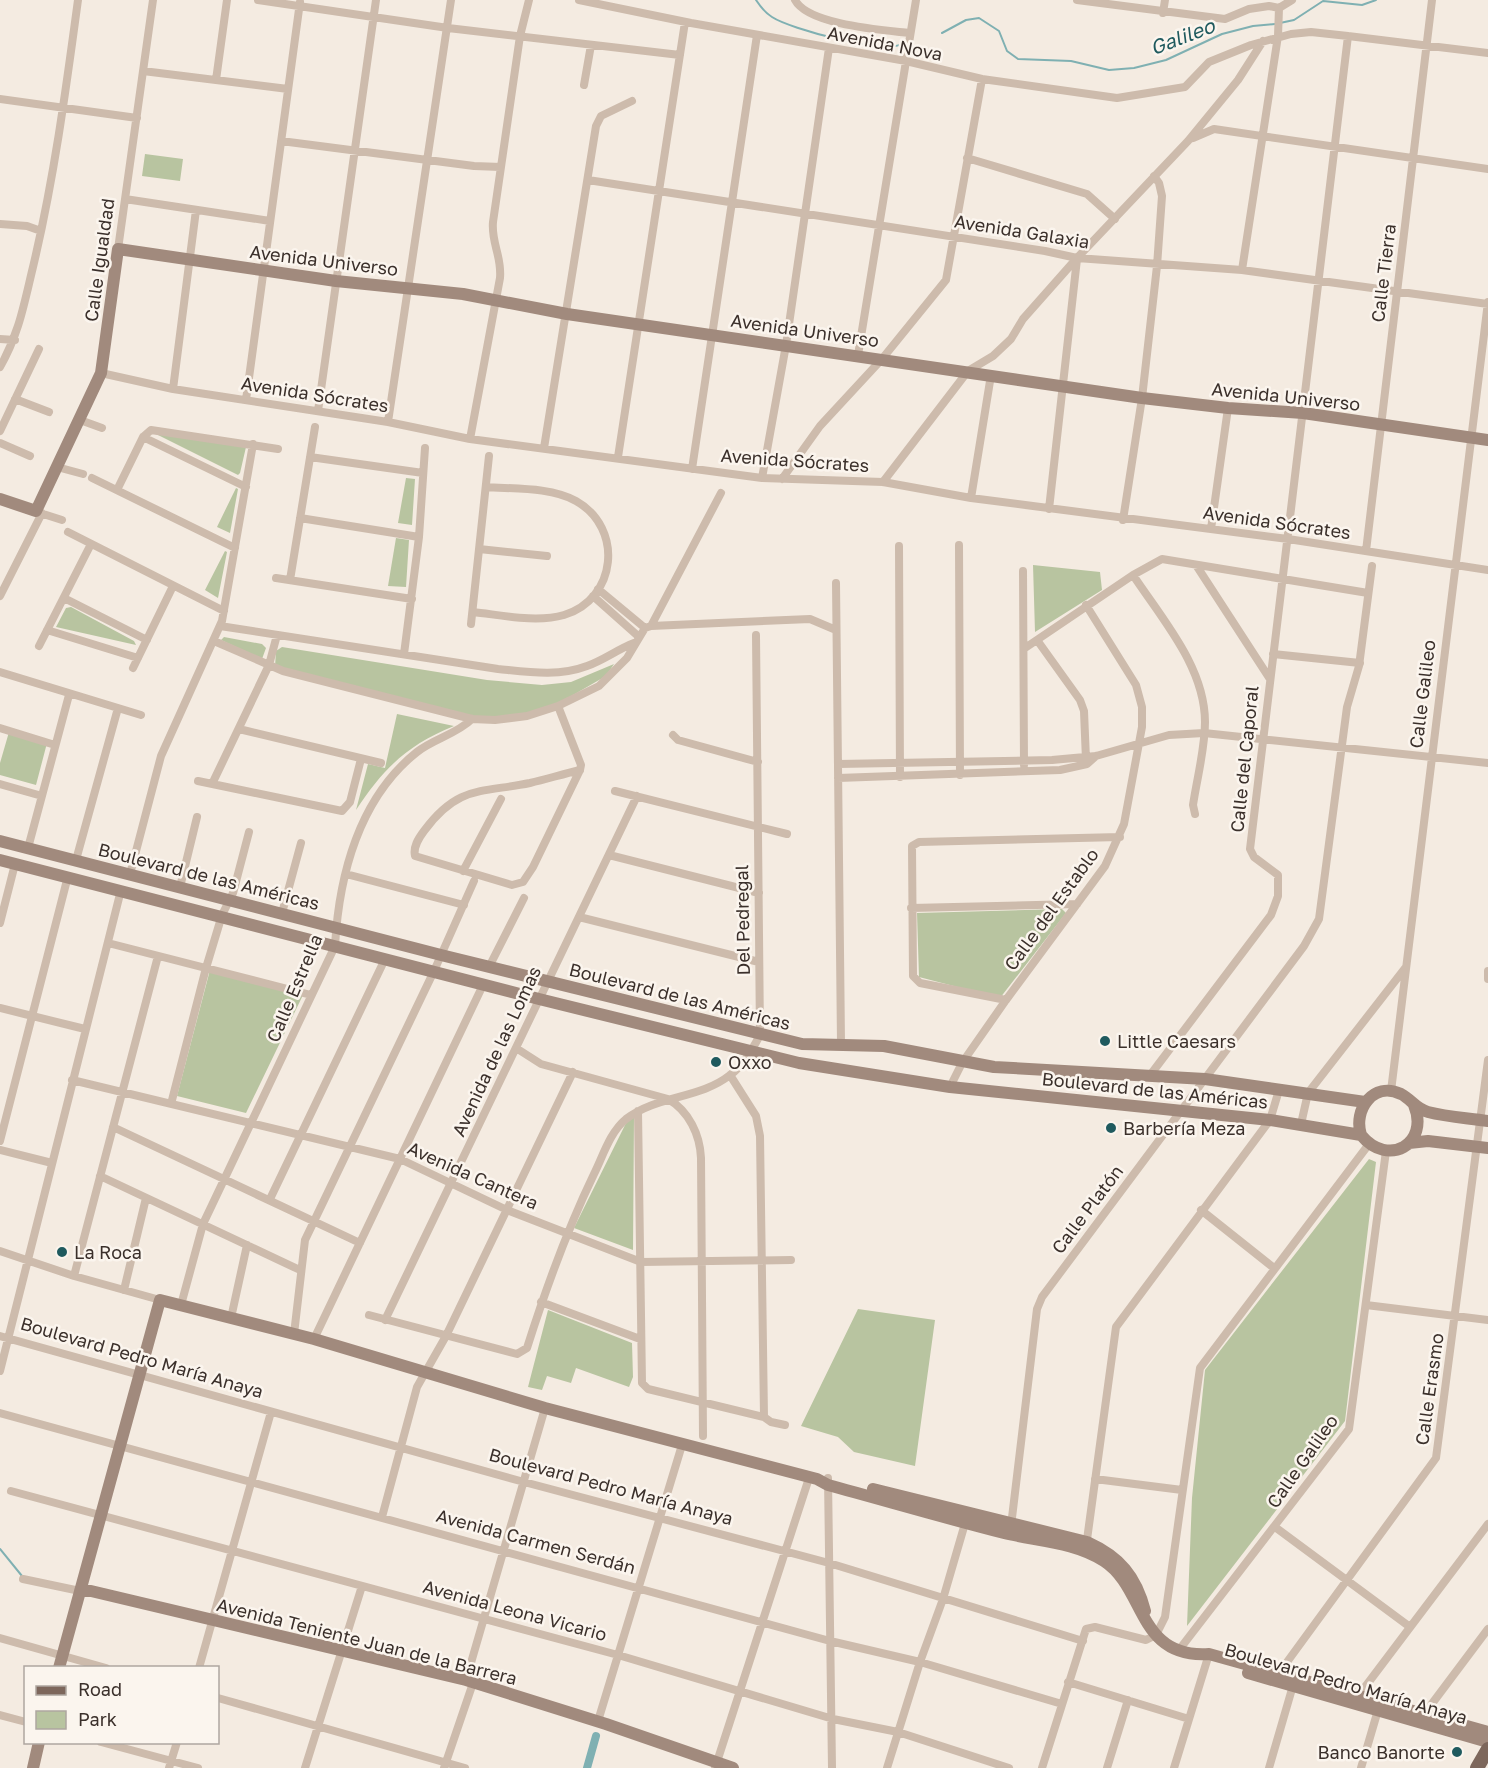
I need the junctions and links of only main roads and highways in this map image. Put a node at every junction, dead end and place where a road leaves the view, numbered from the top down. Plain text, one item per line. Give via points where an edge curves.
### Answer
1 (1488, 1749) edge
2 (1488, 1764) edge
3 (1477, 1768) edge
4 (1486, 1768) edge

1 - 3 main road
2 - 4 main road

